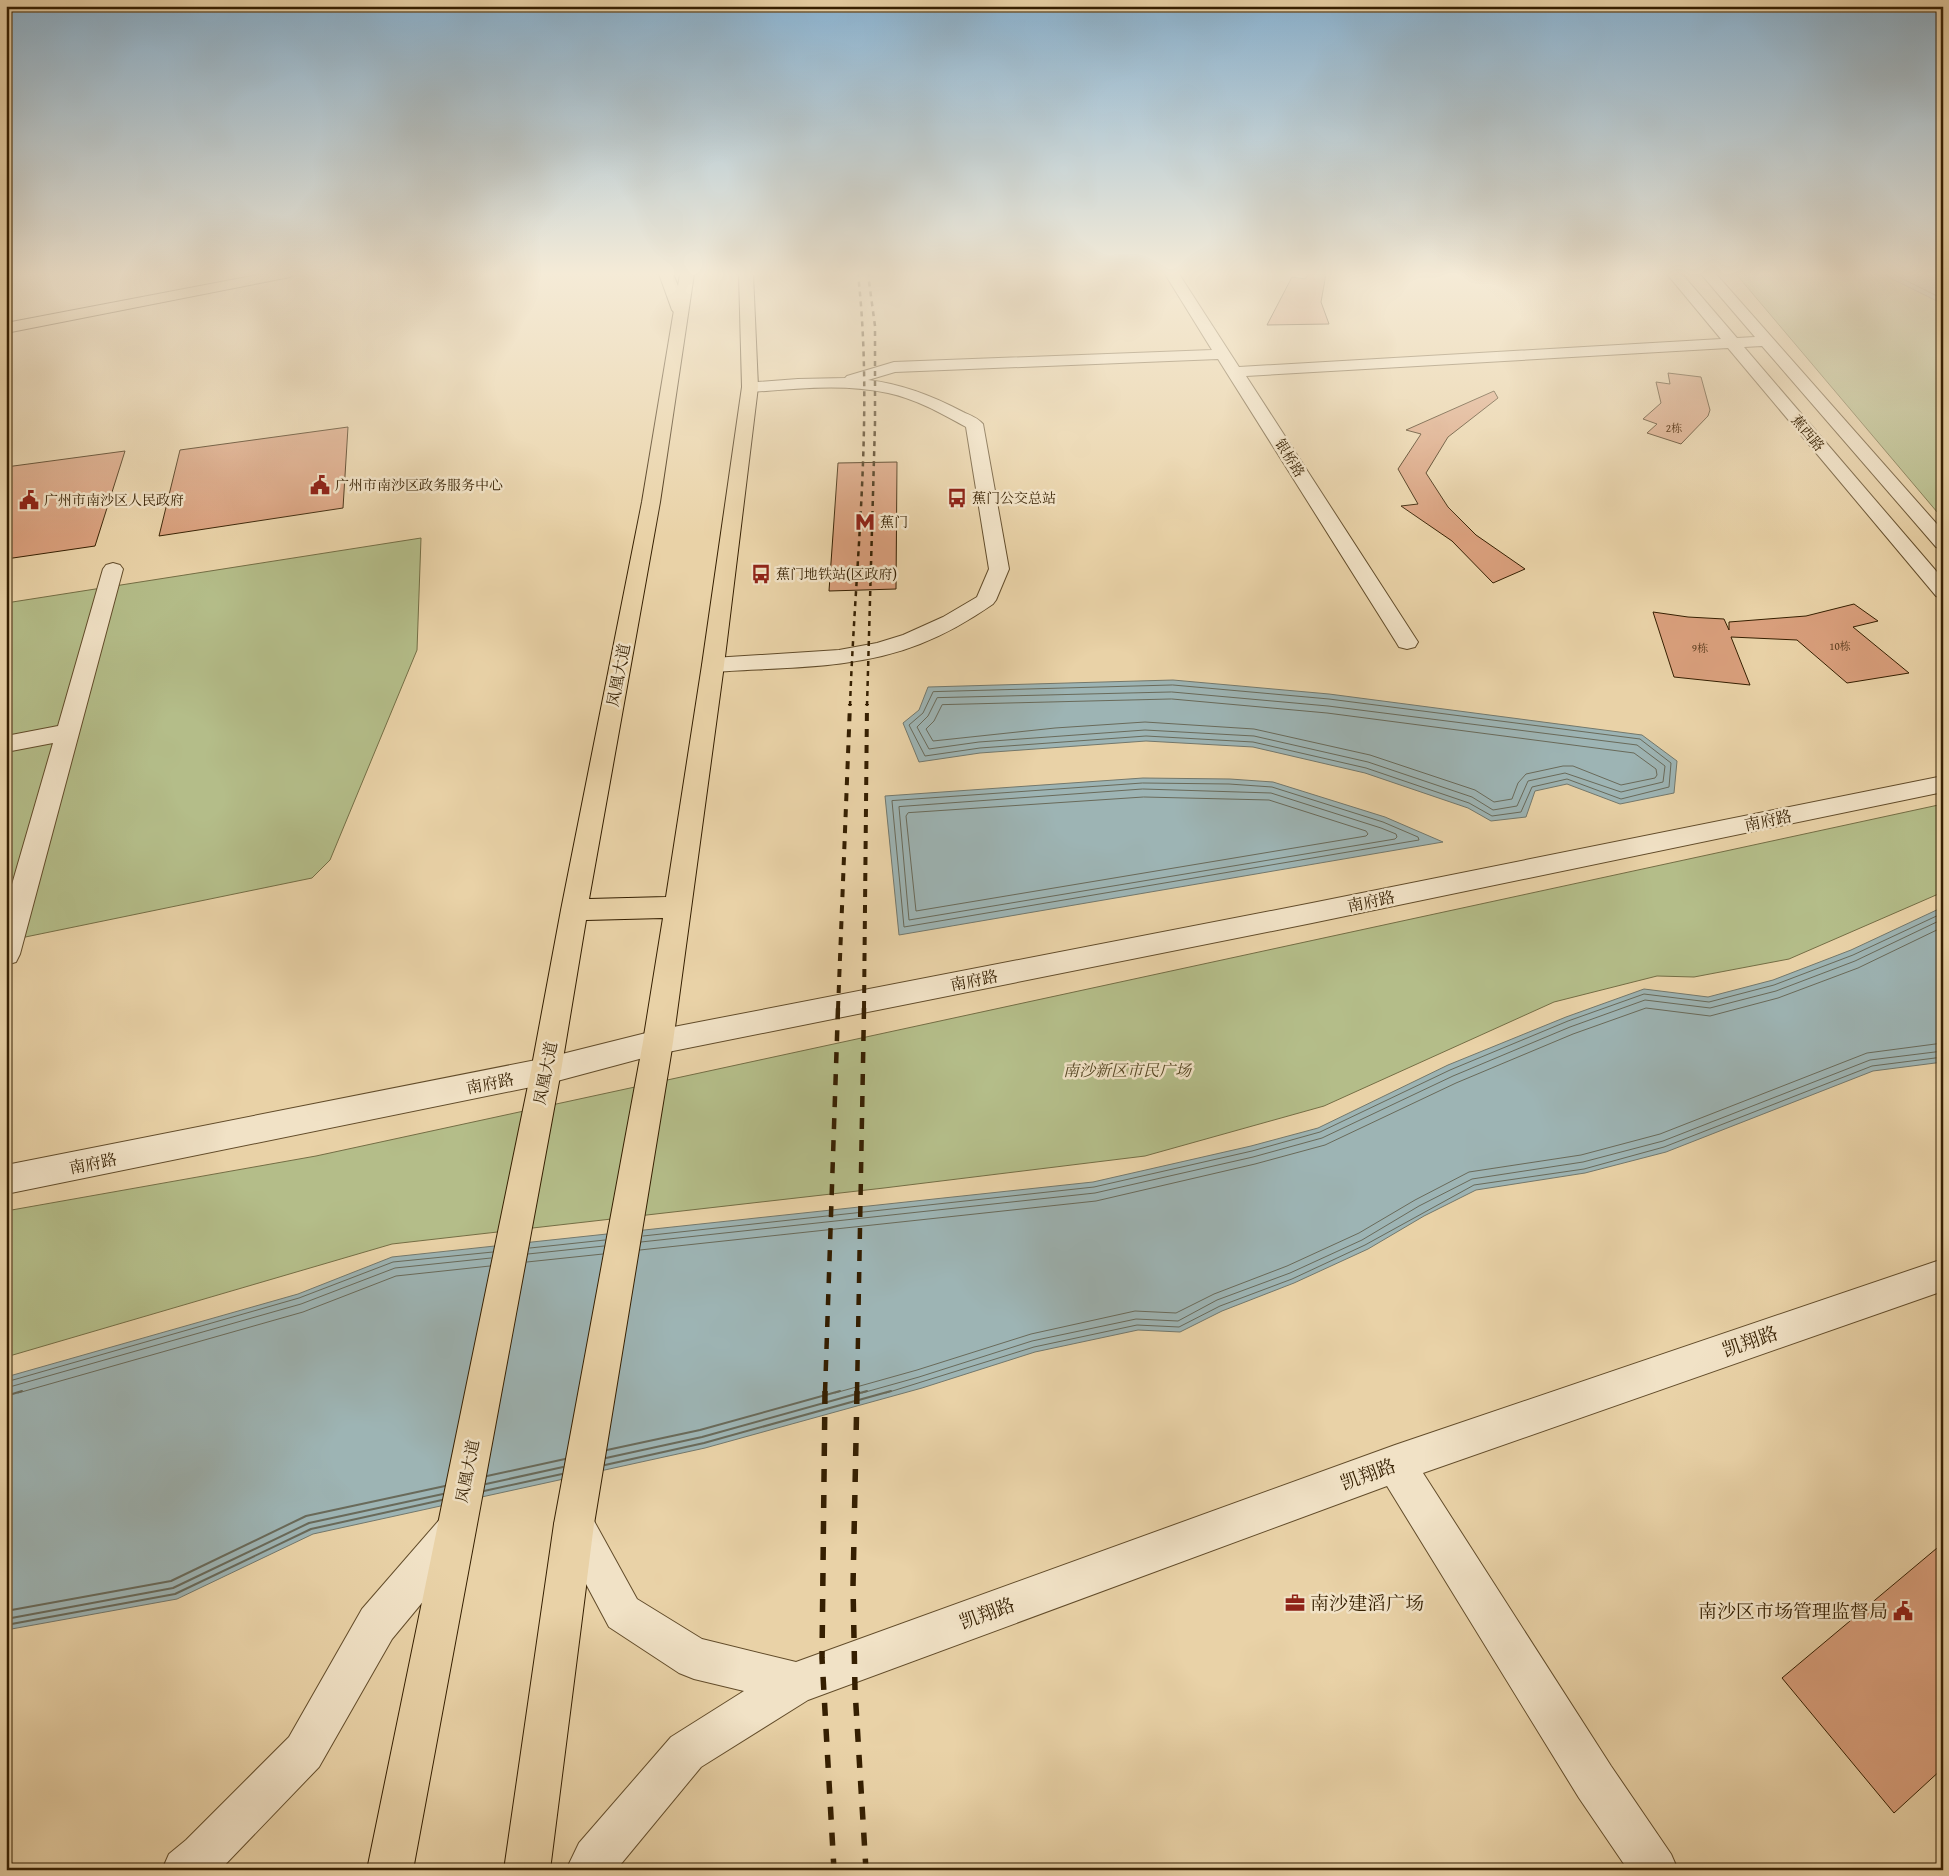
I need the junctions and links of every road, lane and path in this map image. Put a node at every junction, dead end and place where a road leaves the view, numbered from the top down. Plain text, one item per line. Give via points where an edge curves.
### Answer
1 (672, 362) edge
2 (749, 362) edge
3 (1032, 362) edge
4 (1229, 362) edge
5 (1415, 362) edge
6 (1749, 362) edge
7 (1785, 362) edge
8 (1236, 372) junction
9 (837, 383) junction
10 (750, 387) junction
11 (1943, 543) edge
12 (113, 569) dead end
13 (1943, 592) edge
14 (1407, 642) dead end
15 (713, 665) junction
16 (68, 732) junction
17 (6, 744) edge
18 (1943, 784) edge
19 (678, 907) junction
20 (574, 910) junction
21 (6, 954) edge
22 (658, 1042) junction
23 (546, 1071) junction
24 (6, 1180) edge
25 (1943, 1274) edge
26 (1395, 1464) junction
27 (574, 1524) junction
28 (456, 1531) junction
29 (796, 1683) junction
30 (185, 1870) edge
31 (390, 1870) edge
32 (527, 1870) edge
33 (590, 1870) edge
34 (1655, 1870) edge

1 - 20 main road, 凤凰大道 via 651,502
2 - 10 main road
3 - 9 street via 894,367
4 - 8 street, 银桥路
5 - 8 street
6 - 13 street, 蕉西路
7 - 11 street, 蕉西路
8 - 14 street, 银桥路
9 - 10 street
9 - 15 street via 877,386 906,393 974,424 999,569 986,600 951,622 911,640 880,649 839,656
10 - 15 main road
12 - 16 street
15 - 19 main road
16 - 17 street
16 - 21 street
18 - 22 street, 南府路
19 - 20 main road
19 - 22 main road
20 - 23 main road, 凤凰大道
22 - 23 street, 南府路
22 - 27 main road
23 - 24 street, 南府路
23 - 28 main road, 凤凰大道
25 - 26 street, 凯翔路
26 - 29 street, 凯翔路
26 - 34 street via 1595,1782
27 - 29 street via 622,1613 694,1658
27 - 32 main road
28 - 30 street via 377,1624 304,1752
28 - 31 main road, 凤凰大道
29 - 33 street, 凯翔路 via 686,1752 595,1859

